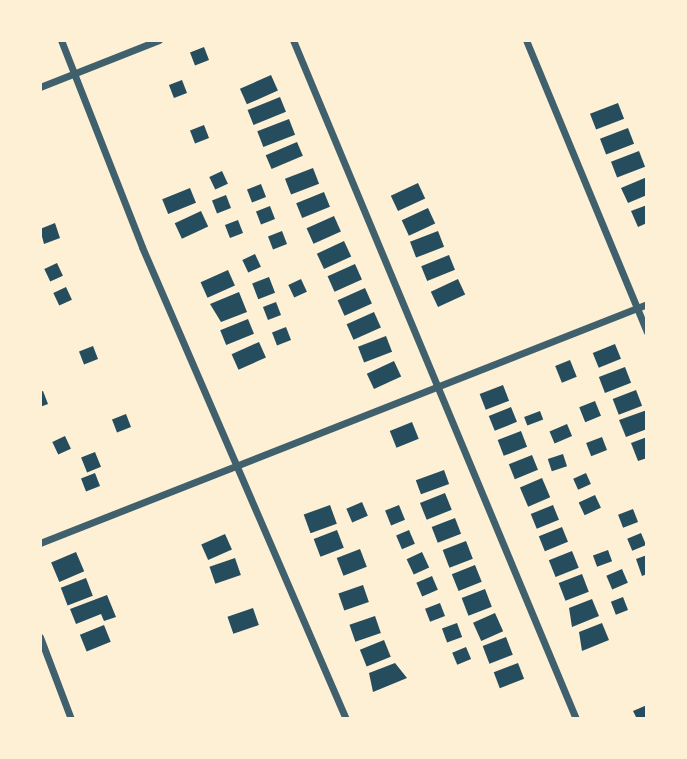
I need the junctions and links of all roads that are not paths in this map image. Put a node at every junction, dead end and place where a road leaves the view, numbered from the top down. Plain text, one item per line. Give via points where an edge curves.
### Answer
1 (61, 40) edge
2 (159, 40) edge
3 (293, 40) edge
4 (526, 40) edge
5 (74, 74) junction
6 (40, 87) edge
7 (647, 304) edge
8 (636, 308) junction
9 (647, 332) edge
10 (436, 387) junction
11 (236, 467) junction
12 (40, 543) edge
13 (40, 637) edge
14 (71, 719) edge
15 (346, 719) edge
16 (576, 719) edge

1 - 5 street
2 - 5 street
3 - 10 street
4 - 8 street
5 - 6 street
5 - 11 street
7 - 8 street
8 - 9 street
8 - 10 street
10 - 11 street
10 - 16 street
11 - 12 street
11 - 15 street
13 - 14 street

